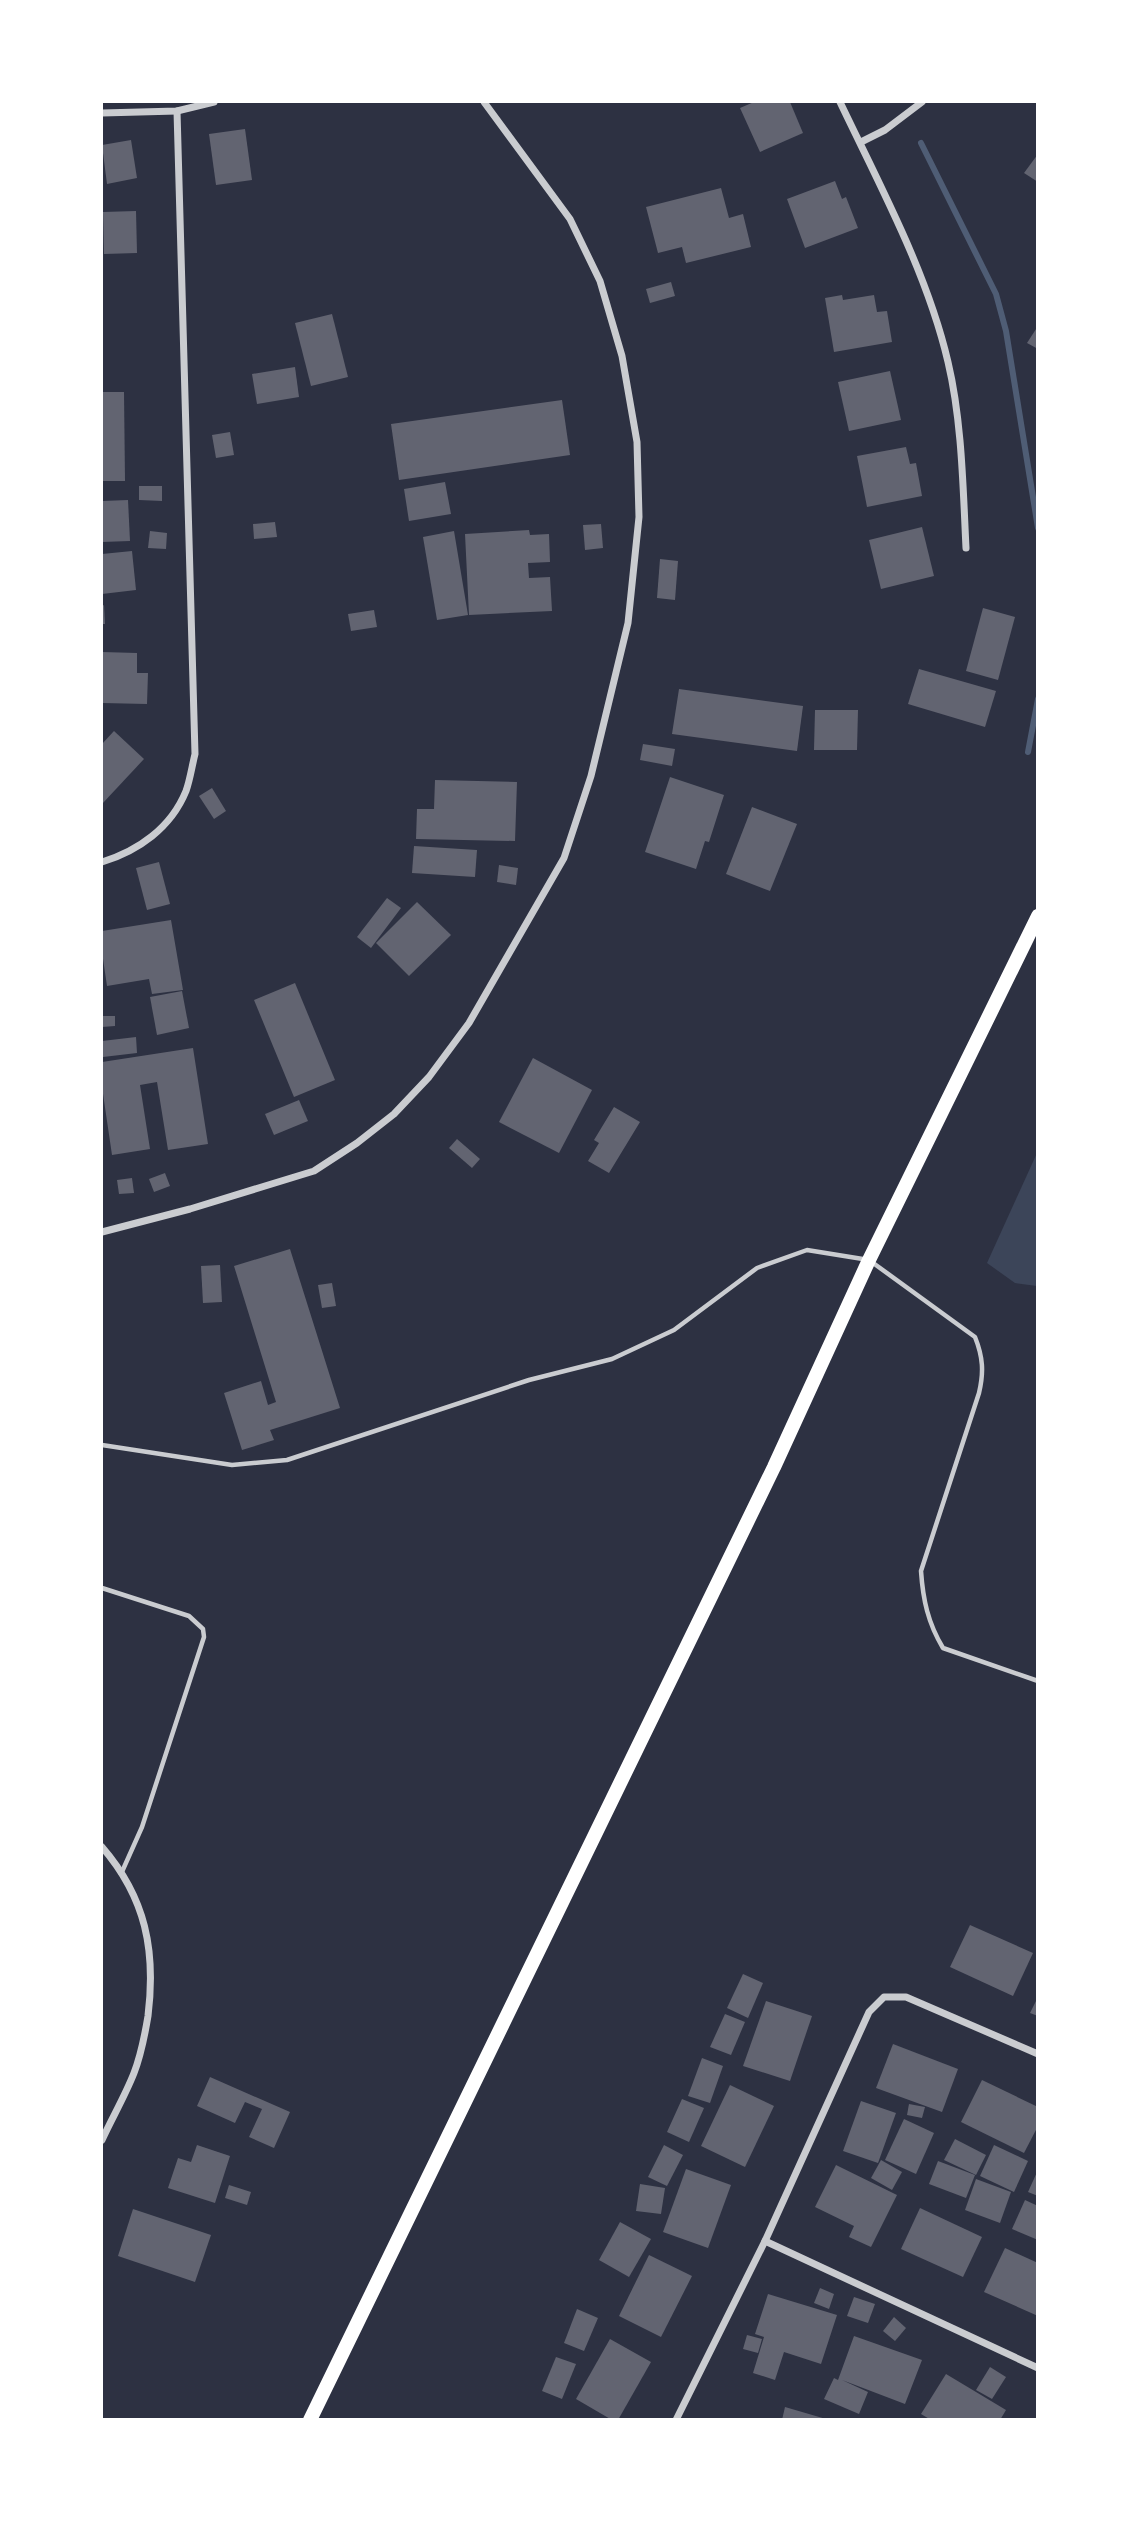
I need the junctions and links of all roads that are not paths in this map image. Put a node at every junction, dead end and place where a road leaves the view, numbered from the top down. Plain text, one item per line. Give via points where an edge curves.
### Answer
1 (214, 102) edge
2 (484, 102) edge
3 (840, 102) edge
4 (922, 102) edge
5 (177, 111) junction
6 (102, 113) edge
7 (861, 142) junction
8 (967, 548) dead end
9 (102, 862) edge
10 (1038, 916) edge
11 (102, 1232) edge
12 (869, 1260) junction
13 (102, 1445) edge
14 (102, 1588) edge
15 (1038, 1681) edge
16 (102, 1847) edge
17 (121, 1874) junction
18 (1038, 2054) edge
19 (102, 2140) edge
20 (765, 2241) junction
21 (1038, 2368) edge
22 (310, 2420) edge
23 (676, 2420) edge

1 - 5 street
2 - 11 street via 570,219 600,281 622,356 637,442 639,517 628,622 592,776 564,858 469,1023 394,1114 314,1171
3 - 7 street
4 - 7 street
5 - 6 street
5 - 9 street via 195,754 186,791 162,828 122,856
7 - 8 street via 925,287 948,362 961,452
10 - 12 main road
12 - 13 lane via 807,1250 757,1268 674,1330 612,1359 528,1380 286,1460 232,1465
12 - 15 lane via 975,1337 981,1354 984,1373 979,1393 922,1571 931,1628 943,1648
12 - 22 main road via 774,1467
14 - 17 lane via 190,1616 203,1629 204,1637 142,1827
16 - 17 street
17 - 19 street via 137,1899 149,1941 152,1981 135,2071
18 - 20 street via 906,1997 884,1997 869,2012
20 - 21 street
20 - 23 street

